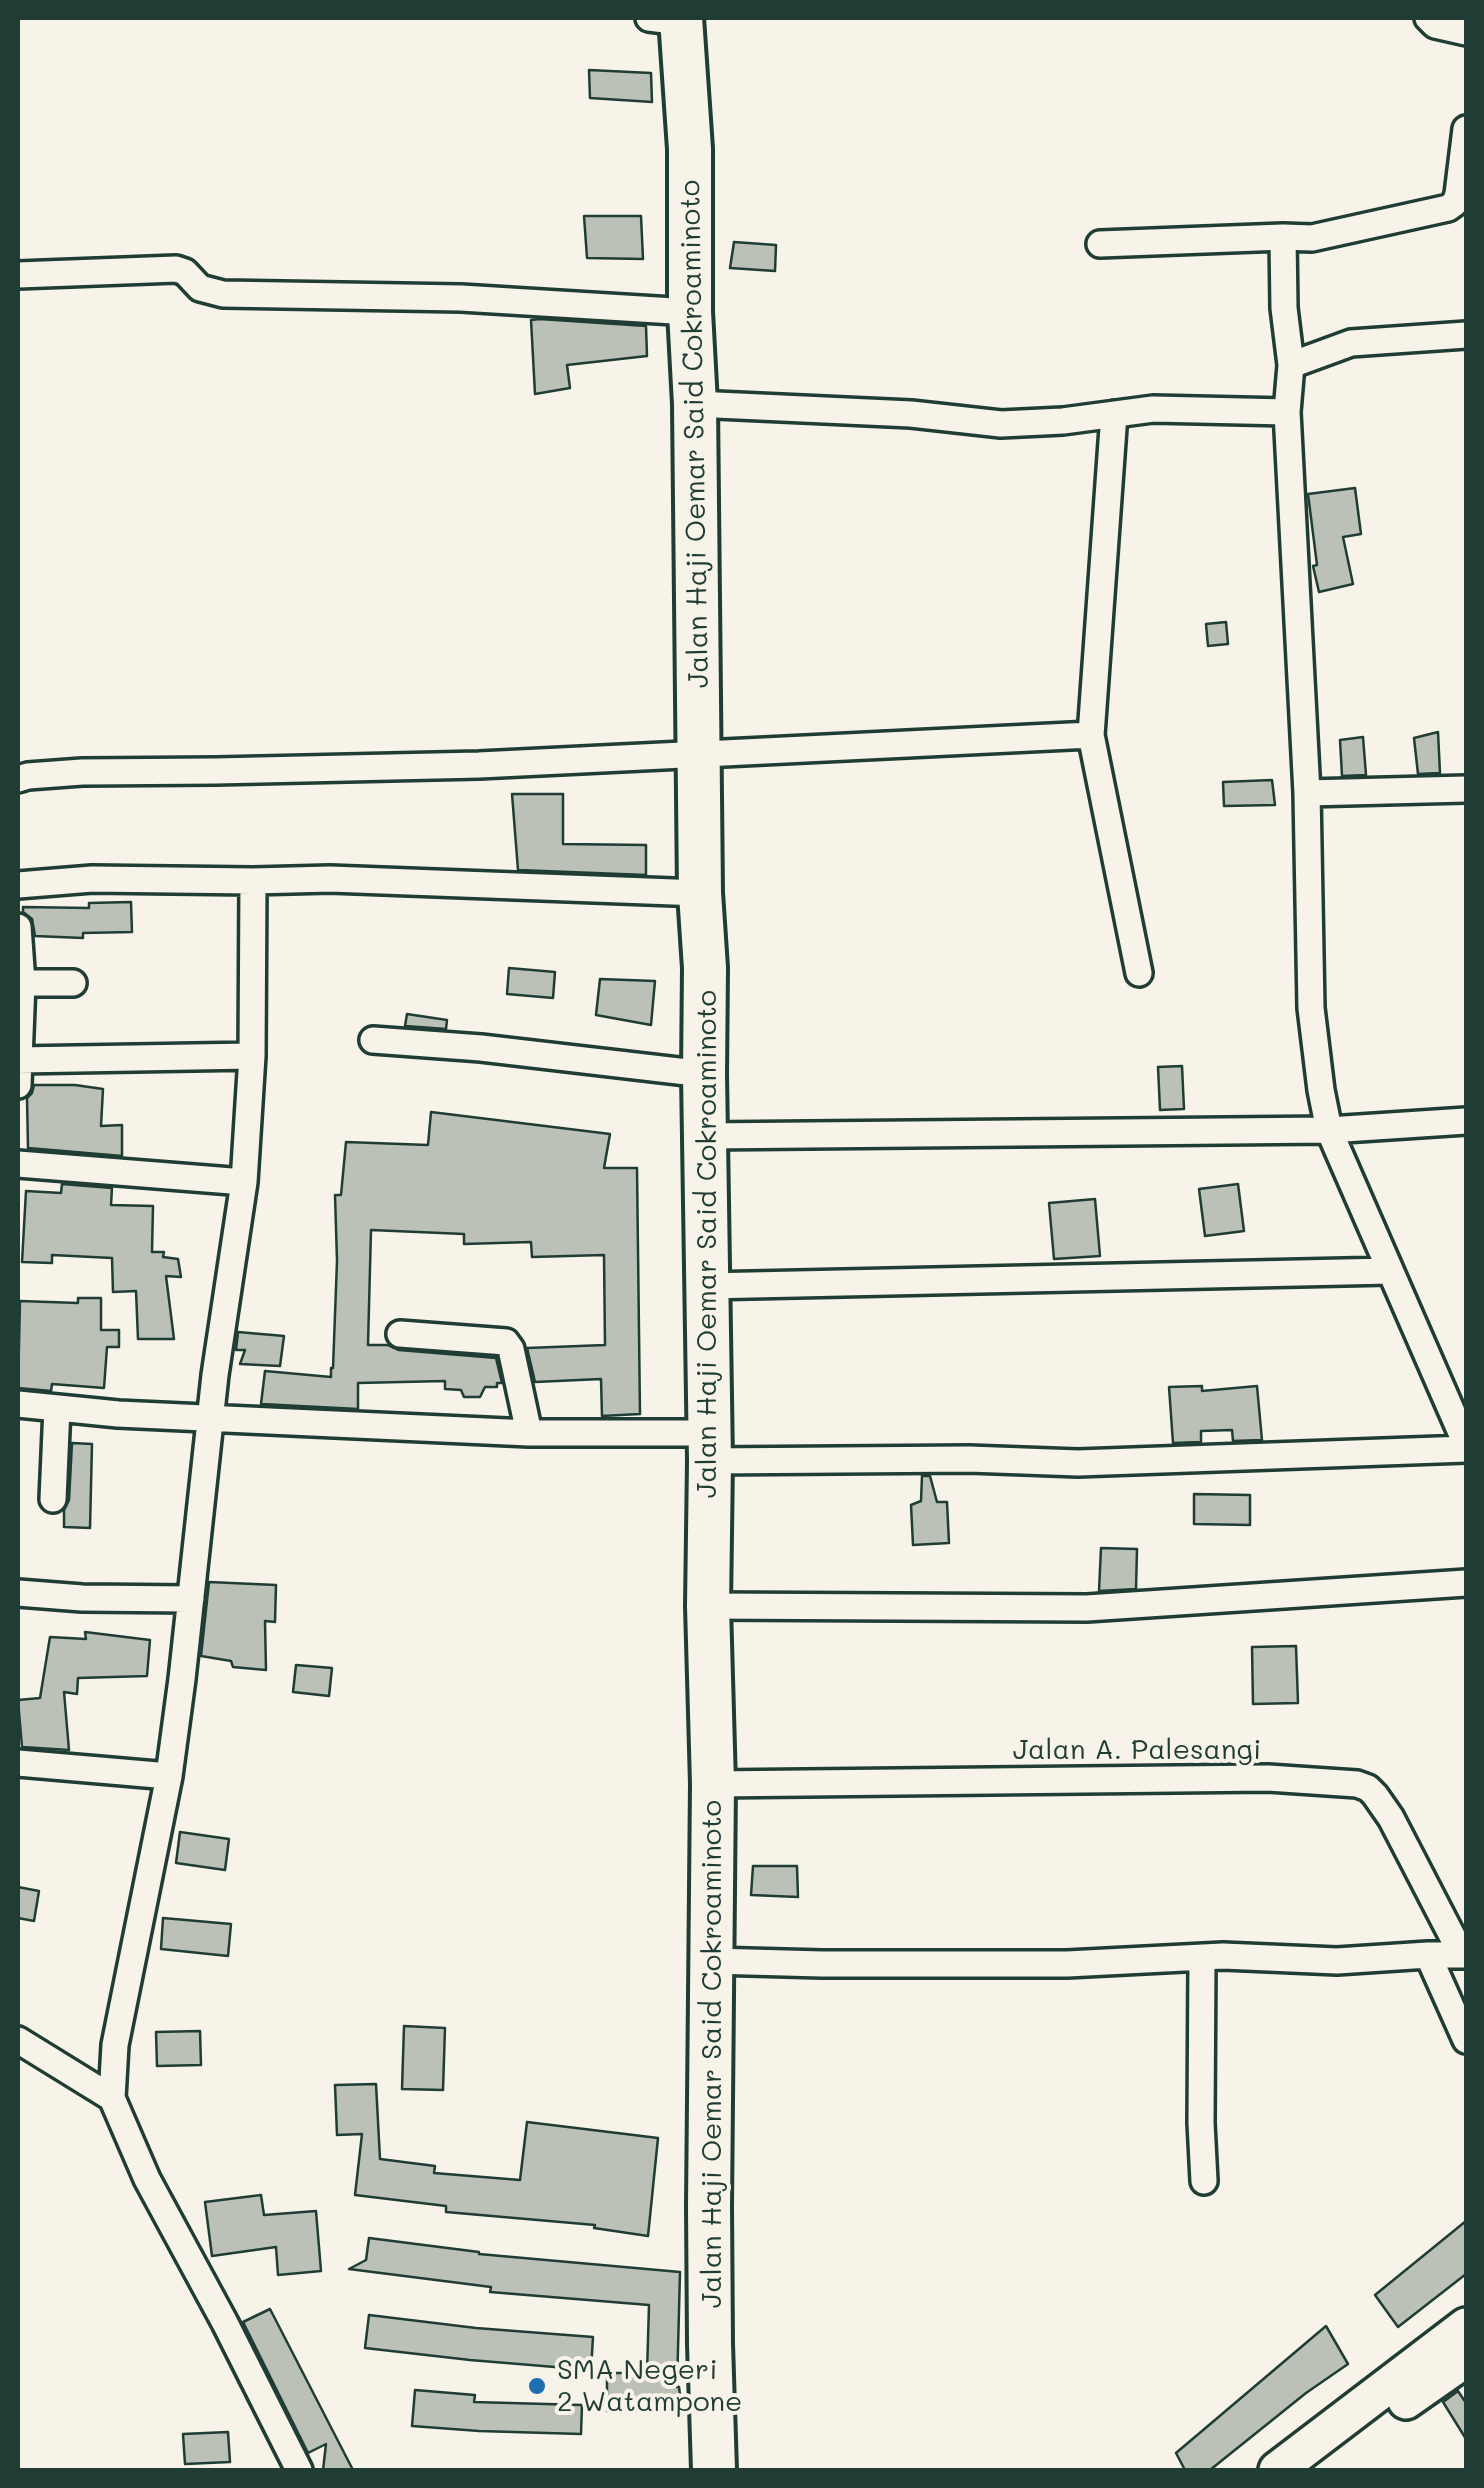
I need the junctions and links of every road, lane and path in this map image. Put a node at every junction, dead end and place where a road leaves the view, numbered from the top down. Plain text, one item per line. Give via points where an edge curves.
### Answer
1 (1428, 18) edge
2 (671, 19) edge
3 (1466, 32) edge
4 (1466, 129) edge
5 (1282, 237) junction
6 (1100, 244) dead end
7 (18, 275) edge
8 (690, 312) junction
9 (1466, 335) edge
10 (1291, 365) junction
11 (695, 404) junction
12 (1287, 412) junction
13 (1114, 414) junction
14 (1091, 735) junction
15 (700, 753) junction
16 (18, 780) edge
17 (1466, 789) edge
18 (1307, 792) junction
19 (253, 882) junction
20 (18, 886) edge
21 (700, 893) junction
22 (18, 928) edge
23 (1139, 973) dead end
24 (22, 982) junction
25 (74, 983) dead end
26 (373, 1040) dead end
27 (252, 1056) junction
28 (18, 1068) edge
29 (704, 1074) junction
30 (1466, 1121) edge
31 (1329, 1130) junction
32 (705, 1136) junction
33 (18, 1164) edge
34 (244, 1182) junction
35 (1390, 1270) junction
36 (706, 1286) junction
37 (400, 1334) dead end
38 (18, 1404) edge
39 (57, 1408) junction
40 (210, 1416) junction
41 (529, 1433) junction
42 (1466, 1446) edge
43 (709, 1447) junction
44 (52, 1499) dead end
45 (1466, 1583) edge
46 (18, 1593) edge
47 (191, 1599) junction
48 (708, 1606) junction
49 (18, 1763) edge
50 (169, 1776) junction
51 (713, 1784) junction
52 (1428, 1955) junction
53 (1464, 1955) edge
54 (1202, 1958) junction
55 (712, 1961) junction
56 (18, 2040) edge
57 (1466, 2040) edge
58 (112, 2098) junction
59 (1204, 2181) dead end
60 (1466, 2326) edge
61 (1466, 2359) edge
62 (300, 2470) edge
63 (714, 2470) edge
64 (1277, 2470) edge
65 (1313, 2470) edge

1 - 3 street
2 - 8 highway, Jalan Haji Oemar Said Cokroaminoto via 690,149
4 - 5 street via 1455,204 1312,238
5 - 6 street
5 - 10 street
7 - 8 street via 176,269 200,288 223,294 461,298
8 - 11 highway, Jalan Haji Oemar Said Cokroaminoto
9 - 10 street via 1351,344
10 - 12 street
11 - 13 street via 1001,424
11 - 15 highway, Jalan Haji Oemar Said Cokroaminoto
12 - 13 street
12 - 18 street
13 - 14 street
14 - 15 street
14 - 23 street
15 - 16 street via 479,765 82,772
15 - 21 highway, Jalan Haji Oemar Said Cokroaminoto
17 - 18 street
18 - 31 street via 1311,1008
19 - 20 street
19 - 21 street
19 - 27 street
21 - 29 highway, Jalan Haji Oemar Said Cokroaminoto
22 - 24 street
24 - 25 street
24 - 28 street
26 - 29 street
27 - 28 street
27 - 34 street
29 - 32 highway, Jalan Haji Oemar Said Cokroaminoto
30 - 31 street
31 - 32 street
31 - 35 street
32 - 36 highway, Jalan Haji Oemar Said Cokroaminoto
33 - 34 street
34 - 40 street
35 - 36 street
35 - 42 street
36 - 43 highway, Jalan Haji Oemar Said Cokroaminoto
37 - 41 street via 506,1342
38 - 39 street
39 - 40 street
39 - 44 street
40 - 41 street
40 - 47 street
41 - 43 street
42 - 43 street via 1078,1463
43 - 48 highway, Jalan Haji Oemar Said Cokroaminoto
45 - 48 street via 1087,1608
46 - 47 street
47 - 50 street
48 - 51 highway, Jalan Haji Oemar Said Cokroaminoto
49 - 50 street
50 - 58 street via 115,2045
51 - 53 street, Jalan A. Palesangi via 1268,1778 1357,1784 1376,1794
51 - 55 highway, Jalan Haji Oemar Said Cokroaminoto
52 - 53 street
52 - 54 street via 1338,1962
52 - 57 street
54 - 55 street via 1067,1964
54 - 59 street
55 - 63 highway, Jalan Haji Oemar Said Cokroaminoto
56 - 58 street
58 - 62 street via 147,2179
60 - 64 main road
61 - 65 main road

